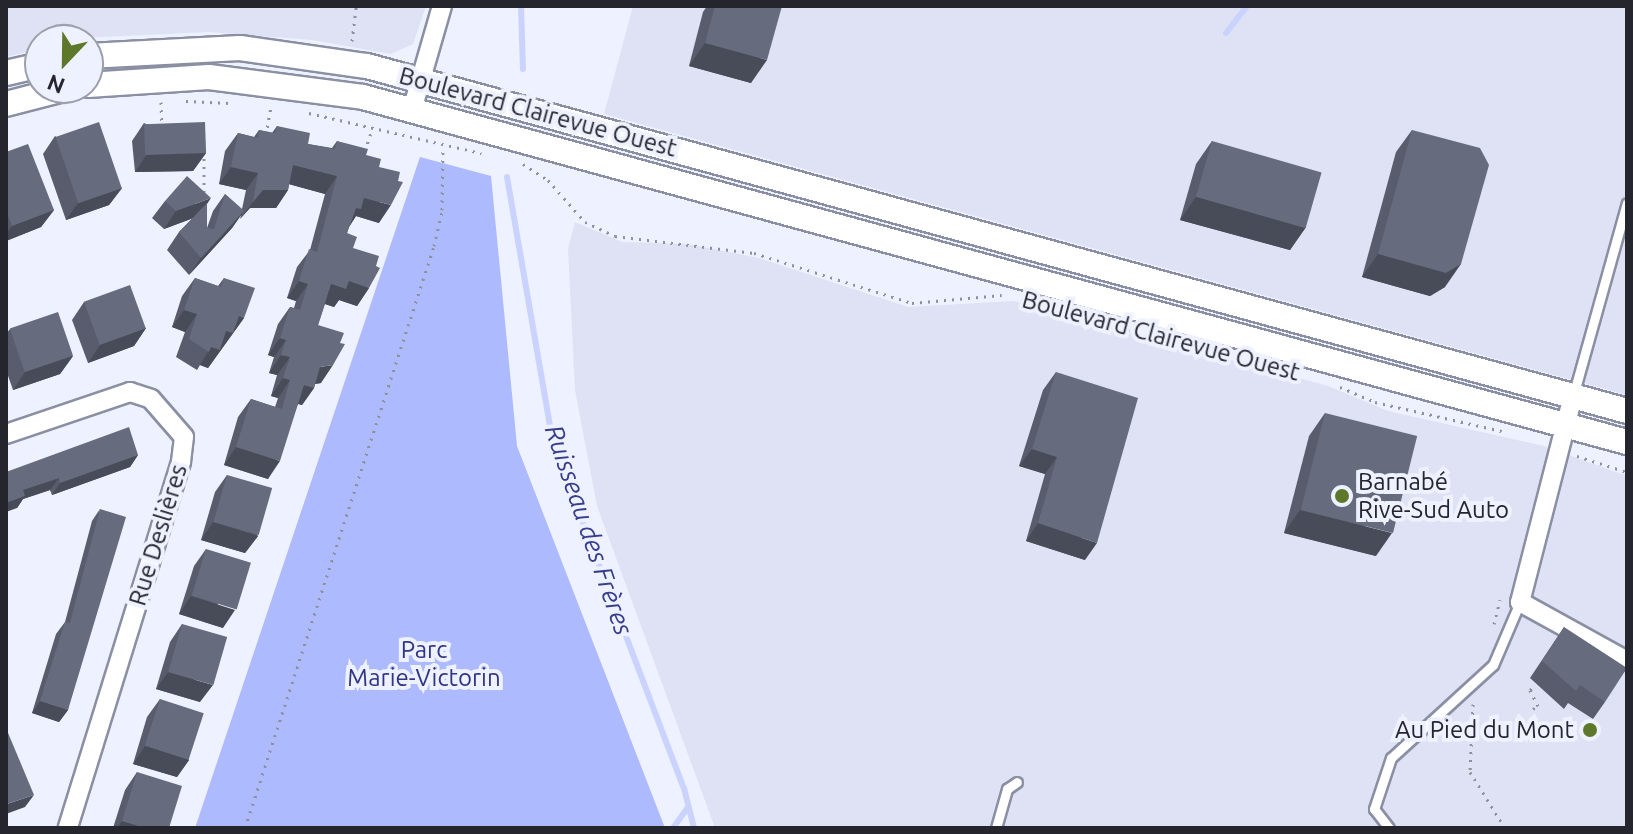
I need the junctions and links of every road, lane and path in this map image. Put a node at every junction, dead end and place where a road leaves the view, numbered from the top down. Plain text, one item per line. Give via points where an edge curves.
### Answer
1 (356, 6) edge
2 (442, 6) edge
3 (351, 49) dead end
4 (104, 61) edge
5 (421, 79) junction
6 (104, 83) edge
7 (161, 102) junction
8 (147, 103) dead end
9 (237, 103) dead end
10 (263, 105) dead end
11 (272, 106) junction
12 (283, 108) dead end
13 (412, 110) junction
14 (304, 112) dead end
15 (175, 129) edge
16 (372, 129) junction
17 (199, 131) edge
18 (275, 138) edge
19 (443, 148) junction
20 (493, 155) dead end
21 (362, 159) edge
22 (515, 162) dead end
23 (735, 166) junction
24 (204, 192) edge
25 (727, 196) junction
26 (1627, 203) edge
27 (1008, 295) dead end
28 (1280, 315) junction
29 (1097, 320) dead end
30 (1144, 334) dead end
31 (1271, 345) junction
32 (1330, 382) dead end
33 (1573, 396) junction
34 (1627, 411) edge
35 (1512, 433) dead end
36 (6, 434) edge
37 (1563, 437) junction
38 (1627, 442) edge
39 (1627, 472) edge
40 (1520, 602) junction
41 (1627, 661) edge
42 (1535, 686) dead end
43 (1473, 704) dead end
44 (1533, 709) dead end
45 (1017, 782) dead end
46 (68, 828) edge
47 (245, 828) edge
48 (996, 828) edge
49 (1389, 828) edge
50 (1505, 828) edge

1 - 3 path
2 - 5 street
4 - 5 street, Boulevard Clairevue Ouest via 193,47 265,49
5 - 13 street
5 - 23 street, Boulevard Clairevue Ouest
6 - 13 street, Boulevard Clairevue Ouest via 238,78 319,88
7 - 8 path
7 - 9 path
7 - 15 path via 163,129
10 - 11 path
11 - 12 path
11 - 18 path via 266,136
13 - 25 street, Boulevard Clairevue Ouest
14 - 16 path
16 - 19 path
16 - 21 path
17 - 24 path via 206,144
19 - 20 path
19 - 47 path via 436,237
22 - 27 path, Boulevard Clairevue Ouest via 548,180 585,222 615,236 689,241 754,253 902,302
23 - 25 street
23 - 28 street, Boulevard Clairevue Ouest
25 - 31 street, Boulevard Clairevue Ouest
26 - 33 lane
28 - 31 street
28 - 33 street, Boulevard Clairevue Ouest
29 - 30 path, Boulevard Clairevue Ouest
31 - 37 street, Boulevard Clairevue Ouest
32 - 35 path, Boulevard Clairevue Ouest via 1375,402 1466,427
33 - 34 street, Boulevard Clairevue Ouest
33 - 37 street
36 - 46 street, Rue Deslières via 130,392 151,399 184,437 181,462
37 - 38 street, Boulevard Clairevue Ouest
37 - 39 path
37 - 40 street
40 - 41 street
40 - 49 lane via 1493,665 1391,758 1374,809
42 - 44 path via 1530,690 1538,706
43 - 50 path via 1470,772
45 - 48 lane via 1007,789

